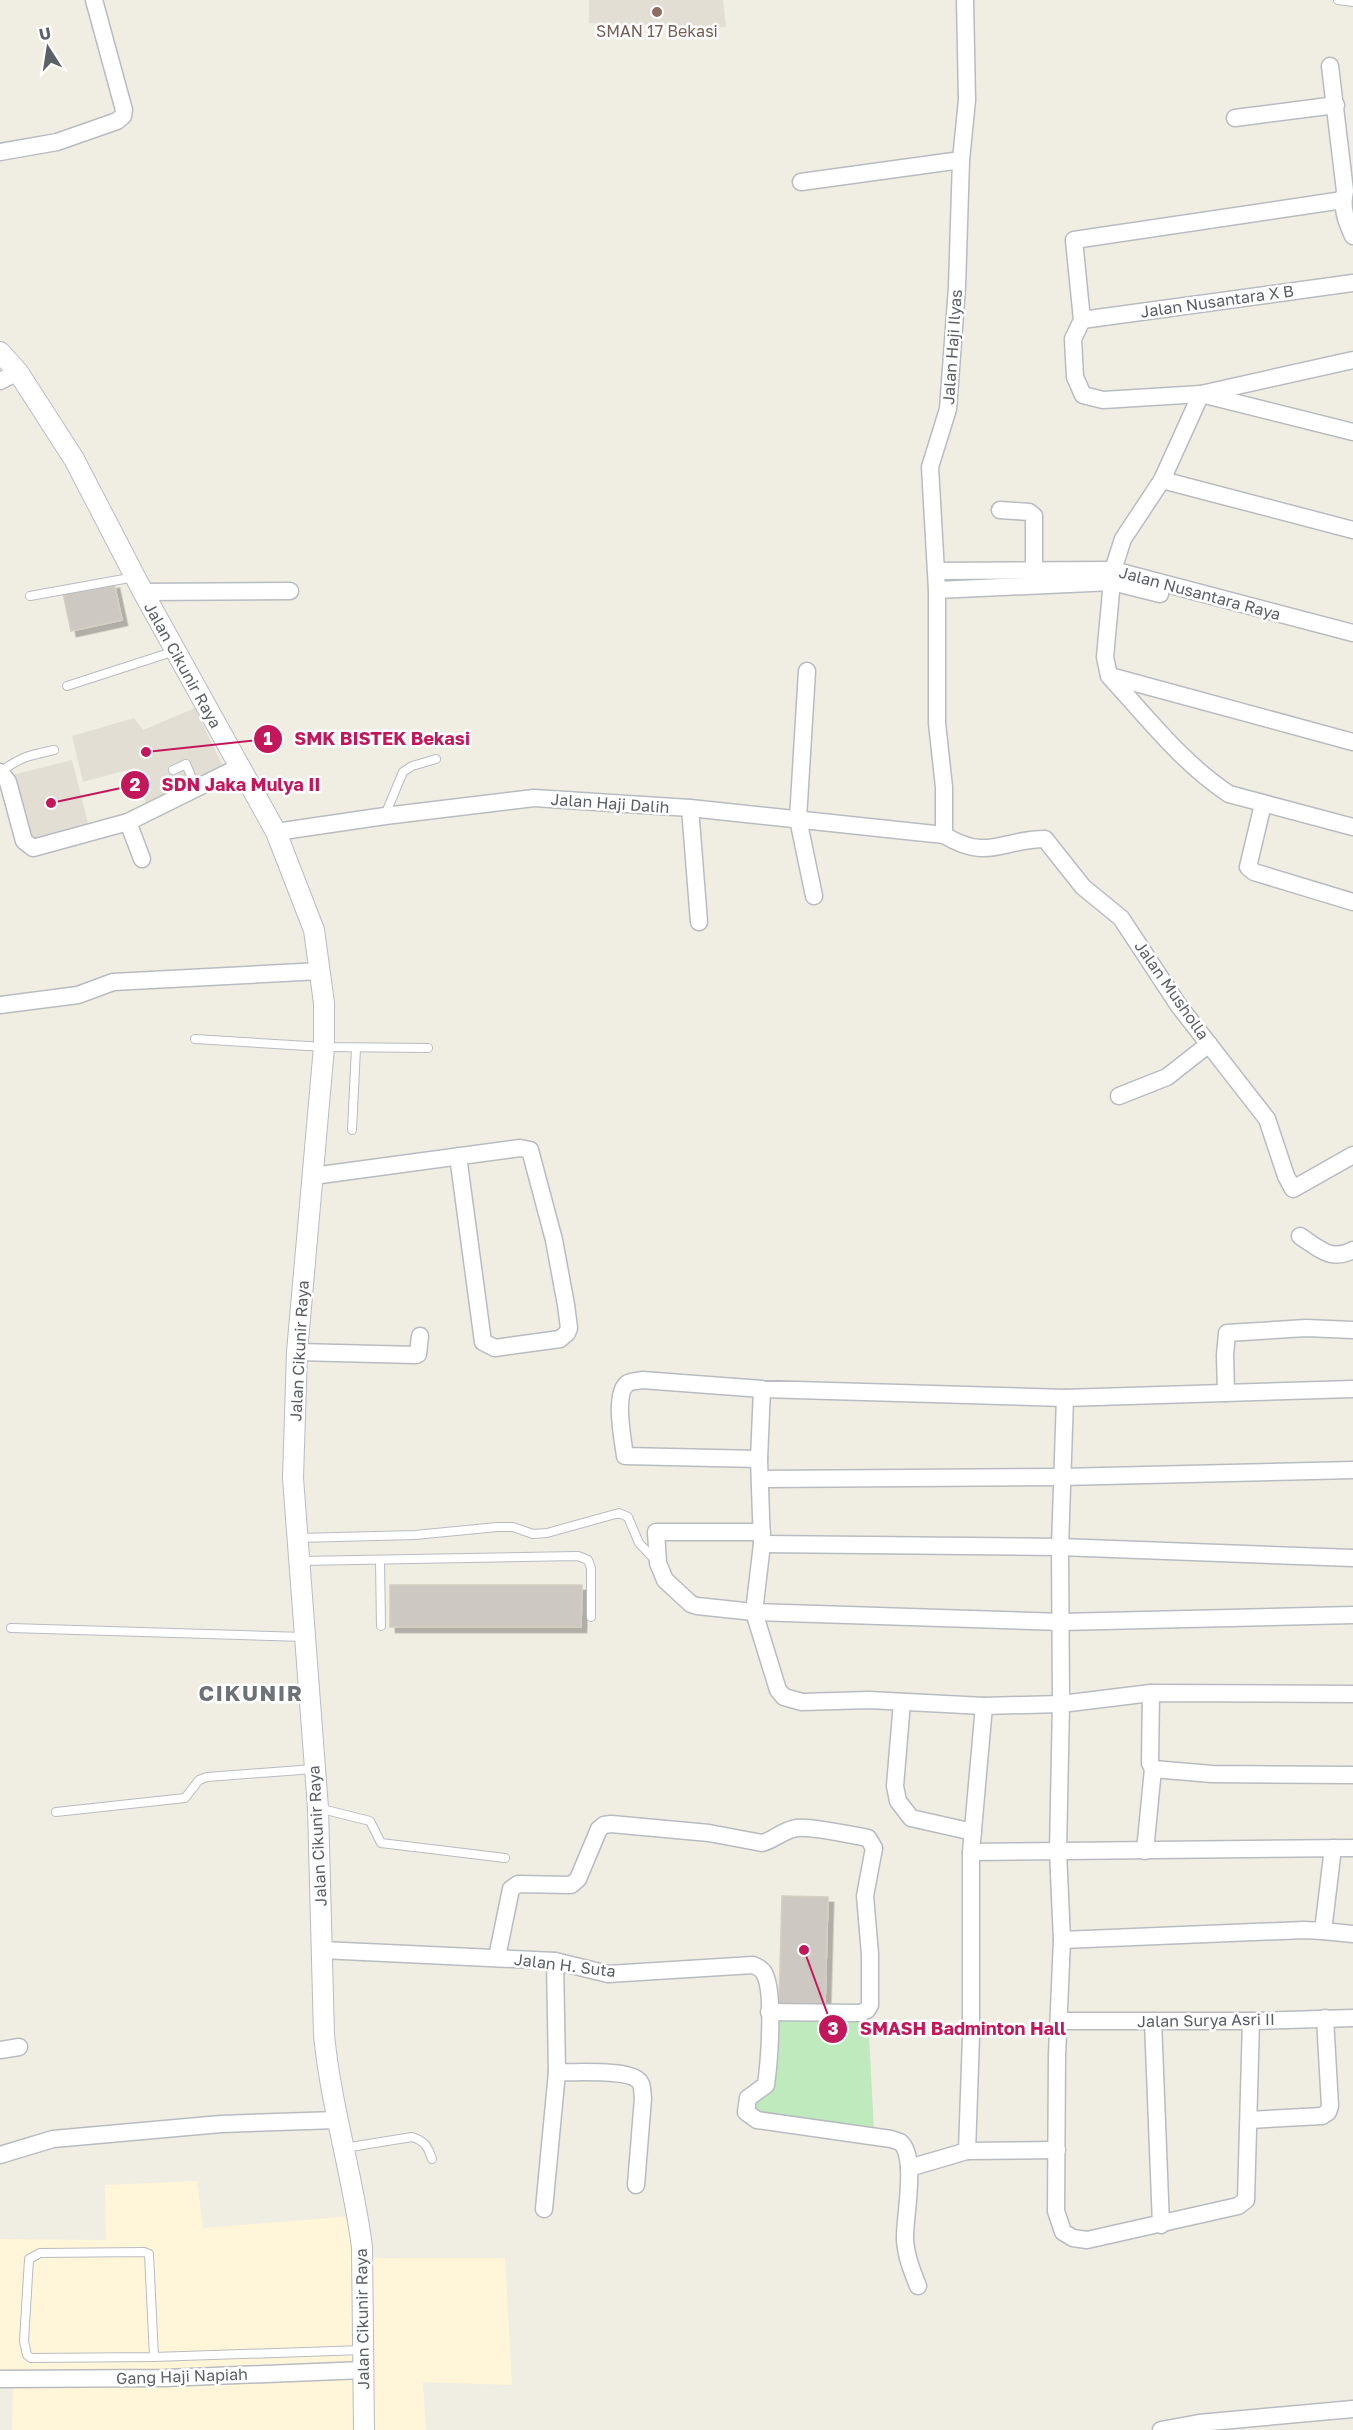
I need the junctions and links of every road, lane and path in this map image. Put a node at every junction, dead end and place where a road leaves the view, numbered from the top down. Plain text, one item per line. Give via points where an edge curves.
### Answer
1 (94, 0) edge
2 (965, 0) edge
3 (1338, 0) edge
4 (1353, 2) edge
5 (1330, 66) dead end
6 (1336, 105) junction
7 (1235, 118) dead end
8 (0, 152) edge
9 (962, 160) junction
10 (801, 182) dead end
11 (1343, 200) junction
12 (1353, 236) edge
13 (1353, 283) edge
14 (1082, 320) junction
15 (0, 352) edge
16 (1353, 360) edge
17 (18, 372) junction
18 (0, 381) edge
19 (1201, 394) junction
20 (1353, 432) edge
21 (1162, 480) junction
22 (1000, 510) dead end
23 (1353, 530) edge
24 (1034, 570) junction
25 (936, 572) junction
26 (1112, 576) junction
27 (139, 585) junction
28 (290, 591) dead end
29 (937, 591) junction
30 (30, 596) dead end
31 (1353, 633) edge
32 (1353, 644) edge
33 (176, 651) junction
34 (807, 671) dead end
35 (1109, 676) junction
36 (67, 686) dead end
37 (1353, 742) edge
38 (54, 750) dead end
39 (436, 759) dead end
40 (239, 767) junction
41 (172, 770) dead end
42 (0, 772) edge
43 (196, 788) junction
44 (1263, 804) junction
45 (690, 808) junction
46 (385, 816) junction
47 (798, 819) junction
48 (128, 822) junction
49 (1353, 827) edge
50 (276, 832) junction
51 (944, 835) junction
52 (142, 859) dead end
53 (814, 896) dead end
54 (1353, 902) edge
55 (699, 922) dead end
56 (320, 971) junction
57 (0, 1005) edge
58 (195, 1039) dead end
59 (1209, 1044) junction
60 (324, 1047) junction
61 (356, 1048) junction
62 (428, 1048) dead end
63 (1119, 1096) dead end
64 (352, 1130) dead end
65 (1353, 1155) edge
66 (458, 1156) junction
67 (313, 1176) junction
68 (1300, 1236) dead end
69 (1353, 1250) edge
70 (1353, 1330) edge
71 (420, 1336) dead end
72 (297, 1352) junction
73 (762, 1389) junction
74 (1353, 1389) edge
75 (1226, 1393) junction
76 (1065, 1398) junction
77 (759, 1459) junction
78 (1353, 1470) edge
79 (1061, 1477) junction
80 (761, 1479) junction
81 (298, 1538) junction
82 (762, 1538) junction
83 (1060, 1547) junction
84 (1353, 1558) edge
85 (299, 1561) junction
86 (380, 1561) junction
87 (658, 1563) junction
88 (753, 1612) junction
89 (1353, 1615) edge
90 (591, 1617) dead end
91 (1061, 1622) junction
92 (381, 1626) dead end
93 (11, 1628) dead end
94 (304, 1637) junction
95 (1151, 1693) junction
96 (1353, 1694) edge
97 (902, 1702) junction
98 (1061, 1704) junction
99 (984, 1706) junction
100 (314, 1769) junction
101 (1153, 1769) junction
102 (1353, 1775) edge
103 (318, 1808) junction
104 (56, 1812) dead end
105 (973, 1832) junction
106 (1333, 1848) junction
107 (1353, 1848) edge
108 (1145, 1851) junction
109 (971, 1852) junction
110 (1058, 1852) junction
111 (505, 1858) dead end
112 (1323, 1931) junction
113 (1353, 1934) edge
114 (1062, 1940) junction
115 (322, 1950) junction
116 (497, 1957) junction
117 (555, 1961) junction
118 (769, 2012) junction
119 (1325, 2018) junction
120 (1353, 2018) edge
121 (1060, 2020) junction
122 (1153, 2021) junction
123 (1251, 2021) junction
124 (19, 2047) dead end
125 (0, 2050) edge
126 (557, 2072) junction
127 (337, 2120) junction
128 (1249, 2120) junction
129 (343, 2148) junction
130 (1057, 2150) junction
131 (967, 2151) junction
132 (0, 2154) edge
133 (432, 2159) dead end
134 (909, 2168) junction
135 (636, 2185) dead end
136 (544, 2209) dead end
137 (1161, 2225) junction
138 (918, 2286) dead end
139 (364, 2349) junction
140 (154, 2357) junction
141 (364, 2370) junction
142 (0, 2379) edge
143 (1353, 2409) edge
144 (1200, 2427) edge
145 (364, 2430) edge
146 (1161, 2430) edge

1 - 8 street via 123,116 57,142
2 - 9 street, Jalan Haji Ilyas via 967,100
3 - 4 lane
5 - 6 street
6 - 7 street
6 - 11 street
9 - 10 street
9 - 25 street, Jalan Haji Ilyas via 948,409 930,468
11 - 12 street
11 - 14 street via 1074,240
13 - 14 street, Jalan Nusantara X B
14 - 19 street via 1073,339 1075,377 1083,395 1102,400
15 - 17 street, Jalan Cikunir Raya
16 - 19 street
17 - 18 street
17 - 27 street, Jalan Cikunir Raya via 74,459
19 - 20 street
19 - 21 street
21 - 23 street
21 - 26 street via 1123,539
22 - 24 street via 1029,512 1034,516
24 - 25 street, Jalan Nusantara Raya
24 - 26 street, Jalan Nusantara Raya
25 - 29 street, Jalan Haji Ilyas
26 - 29 street, Jalan Nusantara Raya
26 - 31 street, Jalan Nusantara Raya
26 - 32 street, Jalan Nusantara Raya
26 - 35 street via 1105,657
27 - 28 street
27 - 30 lane
27 - 33 street, Jalan Cikunir Raya
29 - 51 street, Jalan Haji Ilyas via 937,723
33 - 36 lane
33 - 40 street, Jalan Cikunir Raya
34 - 47 street
35 - 37 street
35 - 44 street via 1187,761 1216,786 1228,794
38 - 42 lane via 23,756
39 - 46 lane via 403,772
40 - 43 street
40 - 50 street, Jalan Cikunir Raya
41 - 43 lane via 186,764
42 - 48 street via 8,782 24,841 33,848
43 - 48 street
44 - 49 street
44 - 54 street via 1248,867
45 - 46 street, Jalan Haji Dalih via 534,798
45 - 47 street, Jalan Haji Dalih
45 - 55 street
46 - 50 street, Jalan Haji Dalih
47 - 51 street, Jalan Haji Dalih
47 - 53 street
48 - 52 street
50 - 56 street, Jalan Cikunir Raya via 314,930
51 - 59 street, Jalan Musholla via 962,846 981,849 1045,839 1083,887 1122,918 1179,1006
56 - 57 street via 113,982 78,995
56 - 60 street, Jalan Cikunir Raya
58 - 60 lane
59 - 63 street via 1167,1077
59 - 65 street, Jalan Musholla via 1267,1119 1293,1189
60 - 61 lane
60 - 67 street, Jalan Cikunir Raya
61 - 62 lane
61 - 64 lane
66 - 66 street via 525,1148 532,1153 554,1240 569,1328 560,1339 495,1348 483,1342
66 - 67 street
67 - 72 street, Jalan Cikunir Raya
68 - 69 street via 1335,1256
70 - 75 street via 1227,1332
71 - 72 street via 416,1355
72 - 81 street, Jalan Cikunir Raya via 293,1478
73 - 76 street
73 - 77 street
73 - 77 street via 642,1380 628,1383 620,1402 625,1456
74 - 75 street
75 - 76 street
76 - 79 street
77 - 80 street
78 - 79 street
79 - 80 street
79 - 83 street
80 - 82 street
81 - 85 street, Jalan Cikunir Raya
81 - 87 lane via 415,1535 497,1527 547,1533 619,1512 628,1517 639,1543
82 - 83 street
82 - 87 street via 656,1532
82 - 88 street
83 - 84 street
83 - 91 street
85 - 86 lane
85 - 94 street, Jalan Cikunir Raya
86 - 90 lane via 578,1556 588,1560 591,1568
86 - 92 lane
87 - 88 street via 665,1580 691,1604
88 - 91 street
88 - 97 street via 778,1690 784,1697 802,1702
89 - 91 street
91 - 98 street
93 - 94 lane
94 - 100 street, Jalan Cikunir Raya
95 - 96 street
95 - 98 street
95 - 101 street
97 - 99 street
97 - 105 street via 895,1786 898,1801 910,1818
98 - 99 street
98 - 110 street
99 - 105 street
100 - 103 street, Jalan Cikunir Raya
100 - 104 lane via 207,1777 199,1780 185,1798
101 - 102 street via 1212,1774
101 - 108 street
103 - 111 lane via 370,1821 381,1843
103 - 115 street, Jalan Cikunir Raya
105 - 109 street
106 - 107 street
106 - 108 street
106 - 112 street
108 - 110 street
109 - 110 street
109 - 131 street
110 - 114 street
112 - 113 street
112 - 114 street
114 - 121 street
115 - 116 street, Jalan H. Suta
115 - 127 street, Jalan Cikunir Raya via 324,2035
116 - 117 street, Jalan H. Suta
116 - 118 street via 511,1890 518,1884 571,1885 578,1879 604,1825 709,1833 762,1843 799,1828 868,1838 874,1848 865,1896 870,2005 860,2013
117 - 118 street, Jalan H. Suta via 608,1974 753,1965 764,1971 770,1990
117 - 126 street
118 - 134 street via 766,2085 748,2098 746,2112 750,2117 891,2139 900,2143 907,2154
119 - 120 street, Jalan Surya Asri II
119 - 123 street, Jalan Surya Asri II
119 - 128 street via 1328,2112
121 - 122 street, Jalan Surya Asri II
121 - 130 street
122 - 123 street, Jalan Surya Asri II
122 - 137 street
123 - 128 street
124 - 125 street
126 - 135 street via 626,2074 642,2084
126 - 136 street
127 - 129 street, Jalan Cikunir Raya
127 - 132 street via 221,2124 53,2139
128 - 137 street via 1246,2200 1242,2205
129 - 133 lane via 412,2137 427,2145
129 - 139 street, Jalan Cikunir Raya via 362,2247
130 - 131 street
130 - 137 street via 1056,2211 1063,2232 1087,2240
131 - 134 street
134 - 138 street via 905,2240
139 - 140 lane
139 - 141 street, Jalan Cikunir Raya
140 - 140 lane via 38,2359 27,2355 24,2341 29,2259 40,2253 147,2253 151,2259
141 - 142 street, Gang Haji Napiah via 165,2378
141 - 145 street, Jalan Cikunir Raya
143 - 144 street
144 - 146 street

